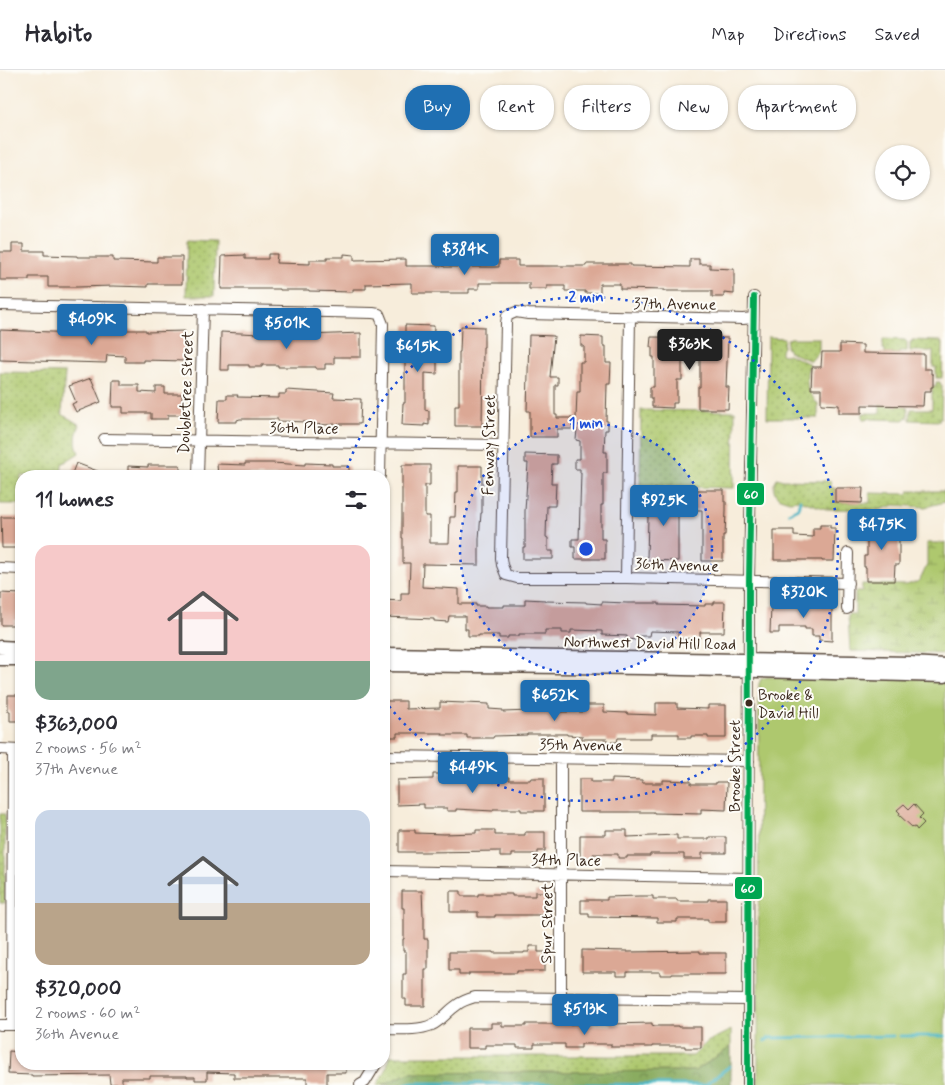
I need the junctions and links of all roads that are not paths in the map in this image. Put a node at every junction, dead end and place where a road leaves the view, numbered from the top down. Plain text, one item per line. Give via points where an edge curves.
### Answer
1 (754, 297) dead end
2 (0, 305) edge
3 (203, 309) junction
4 (507, 316) joint
5 (630, 316) junction
6 (753, 318) junction
7 (104, 438) dead end
8 (199, 441) junction
9 (380, 443) junction
10 (503, 445) junction
11 (198, 470) edge
12 (380, 470) edge
13 (848, 552) dead end
14 (0, 568) edge
15 (15, 569) edge
16 (506, 575) joint
17 (626, 578) junction
18 (749, 581) junction
19 (848, 583) junction
20 (847, 609) dead end
21 (0, 647) edge
22 (15, 648) edge
23 (390, 654) edge
24 (0, 659) edge
25 (15, 659) edge
26 (390, 665) edge
27 (945, 665) edge
28 (749, 666) junction
29 (945, 676) edge
30 (0, 749) edge
31 (15, 750) edge
32 (390, 756) edge
33 (561, 758) junction
34 (749, 762) junction
35 (390, 871) edge
36 (562, 874) junction
37 (748, 878) junction
38 (561, 998) junction
39 (748, 1000) junction
40 (0, 1025) edge
41 (15, 1025) edge
42 (390, 1029) edge
43 (372, 1070) edge
44 (360, 1085) edge
45 (748, 1085) edge

1 - 6 street, Brooke Street
2 - 3 street
3 - 8 street, Doubletree Street
3 - 9 street via 379,314 382,324
4 - 5 street, 37th Avenue via 516,312
4 - 10 street, Fenway Street
5 - 6 street, 37th Avenue
5 - 17 street
6 - 18 street, Brooke Street
7 - 8 street, 36th Place
8 - 9 street, 36th Place
8 - 11 street, Doubletree Street
9 - 10 street, 36th Place
9 - 12 street
10 - 16 street, Fenway Street via 501,558
13 - 19 street
14 - 15 street
16 - 17 street, 36th Avenue via 517,578
17 - 18 street, 36th Avenue
18 - 19 street, 36th Avenue
18 - 28 street, Brooke Street
19 - 20 street
21 - 22 street
23 - 28 street, Northwest David Hill Road
24 - 25 street
26 - 28 street, Northwest David Hill Road
27 - 28 street, Northwest David Hill Road
28 - 29 street, Northwest David Hill Road
28 - 34 street, Brooke Street
30 - 31 street
32 - 33 street, 35th Avenue
33 - 34 street, 35th Avenue
33 - 36 street, Spur Street
34 - 37 street, Brooke Street
35 - 36 street, 34th Place
36 - 37 street, 34th Place
36 - 38 street, Spur Street
37 - 39 street, Brooke Street
38 - 39 street
38 - 42 street via 475,997 458,1004 437,1022 424,1028
39 - 45 street, Brooke Street
40 - 41 street
43 - 44 street

